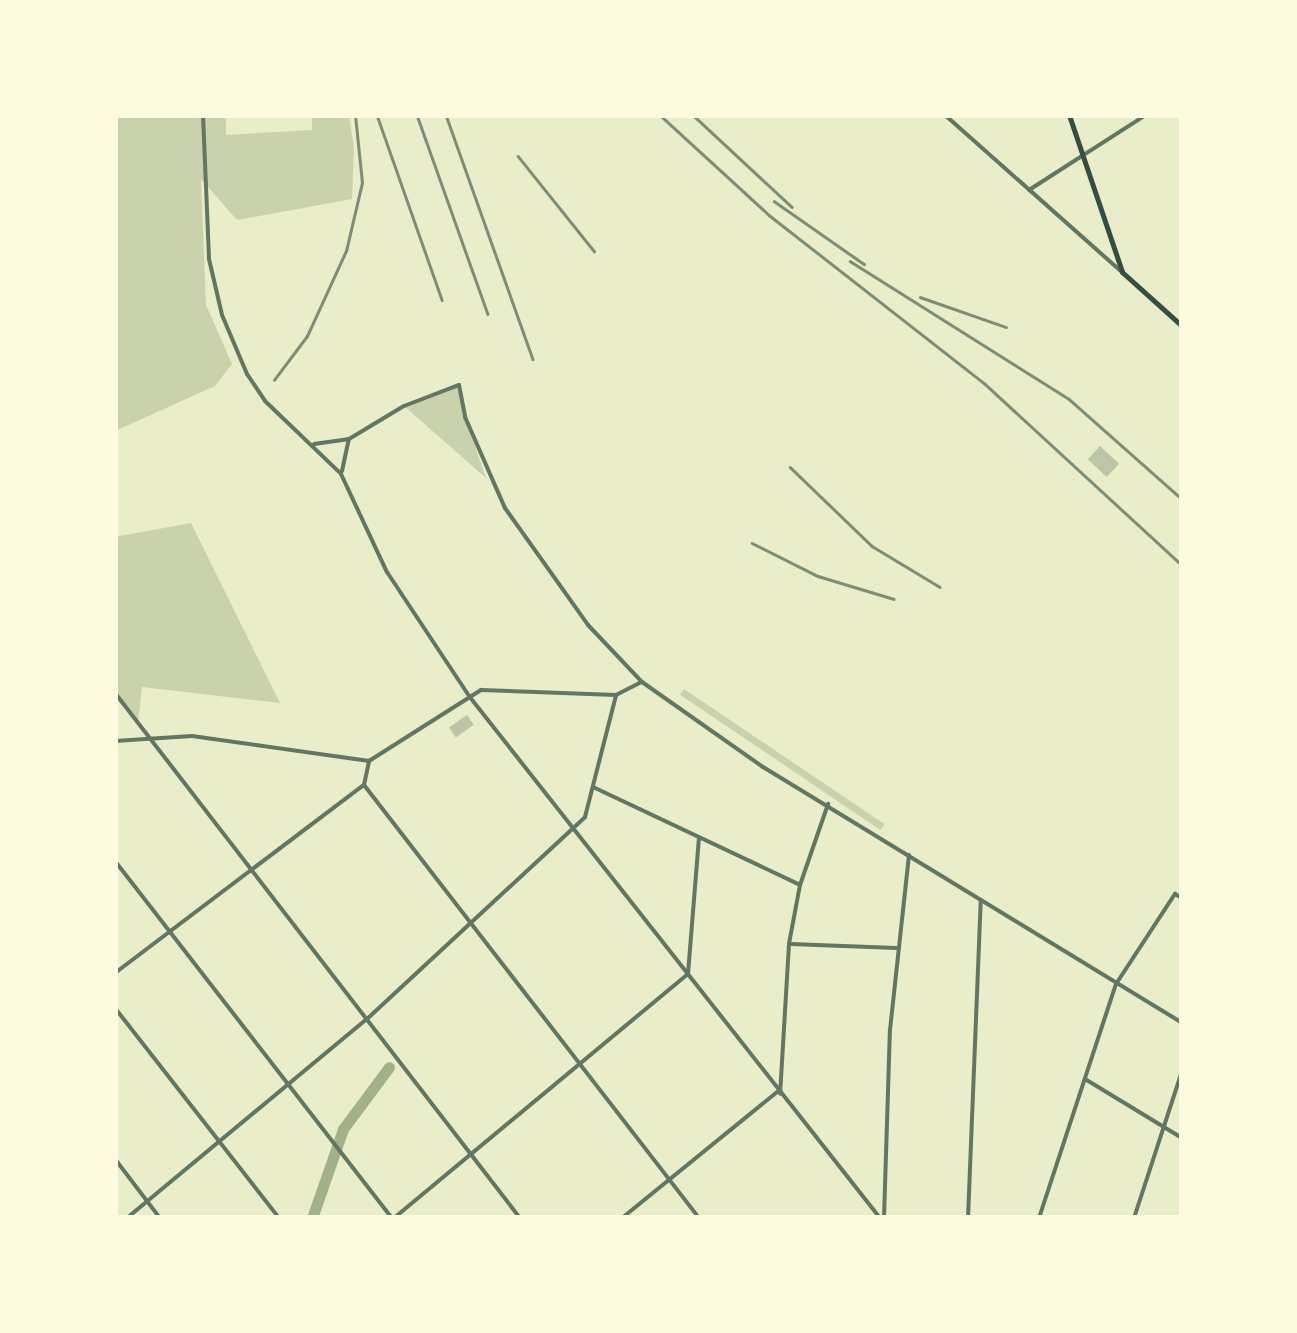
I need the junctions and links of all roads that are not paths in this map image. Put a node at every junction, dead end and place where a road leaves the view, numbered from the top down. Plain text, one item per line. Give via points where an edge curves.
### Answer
1 (203, 115) edge
2 (945, 115) edge
3 (1069, 115) edge
4 (1146, 115) edge
5 (1082, 152) junction
6 (1028, 190) junction
7 (1122, 272) junction
8 (1181, 323) edge
9 (348, 439) junction
10 (314, 444) junction
11 (341, 474) junction
12 (642, 682) junction
13 (115, 693) edge
14 (616, 695) junction
15 (470, 696) junction
16 (150, 738) junction
17 (115, 741) edge
18 (369, 761) junction
19 (364, 785) junction
20 (594, 787) junction
21 (828, 804) junction
22 (573, 828) junction
23 (699, 837) junction
24 (908, 854) junction
25 (115, 861) edge
26 (252, 870) junction
27 (800, 885) junction
28 (1182, 898) edge
29 (981, 900) junction
30 (472, 924) junction
31 (168, 931) junction
32 (788, 944) junction
33 (896, 948) junction
34 (115, 973) edge
35 (688, 974) junction
36 (1116, 984) junction
37 (115, 1008) edge
38 (367, 1019) junction
39 (1182, 1023) edge
40 (580, 1065) junction
41 (1182, 1070) edge
42 (1085, 1079) junction
43 (289, 1082) junction
44 (779, 1092) junction
45 (1164, 1127) junction
46 (1182, 1138) edge
47 (221, 1140) junction
48 (471, 1154) junction
49 (115, 1159) edge
50 (669, 1180) junction
51 (148, 1201) junction
52 (127, 1218) edge
53 (160, 1218) edge
54 (280, 1218) edge
55 (393, 1218) edge
56 (520, 1218) edge
57 (622, 1218) edge
58 (699, 1218) edge
59 (882, 1218) edge
60 (968, 1218) edge
61 (1039, 1218) edge
62 (1134, 1218) edge

1 - 10 street via 209,258 222,315 264,401
2 - 6 street
3 - 5 main road
4 - 5 street
5 - 6 street
5 - 7 main road
6 - 7 street
7 - 8 main road
9 - 10 street
9 - 11 street
9 - 12 street via 420,398 459,385 465,417 505,508 588,624
10 - 11 street
11 - 15 street via 387,572
12 - 14 street
12 - 21 street
13 - 16 street
14 - 15 street via 481,690
14 - 20 street
15 - 18 street
15 - 22 street
16 - 17 street
16 - 18 street via 192,736
16 - 26 street
18 - 19 street
19 - 26 street
19 - 30 street
20 - 22 street via 585,817
20 - 23 street
21 - 24 street
21 - 27 street
22 - 30 street
22 - 35 street
23 - 27 street
23 - 35 street
24 - 29 street
24 - 33 street
25 - 31 street
26 - 31 street
26 - 38 street
27 - 32 street
28 - 36 street via 1175,894
29 - 36 street
29 - 60 street
30 - 38 street
30 - 40 street
31 - 34 street
31 - 43 street
32 - 33 street
32 - 44 street
33 - 59 street
35 - 40 street
35 - 44 street
36 - 39 street
36 - 42 street
37 - 47 street
38 - 43 street
38 - 48 street
40 - 48 street
40 - 50 street
41 - 45 street
42 - 45 street
42 - 61 street
43 - 47 street
43 - 55 street
44 - 50 street
44 - 59 street
45 - 46 street
45 - 62 street
47 - 51 street
47 - 54 street
48 - 55 street
48 - 56 street
49 - 51 street
50 - 57 street
50 - 58 street
51 - 52 street
51 - 53 street

